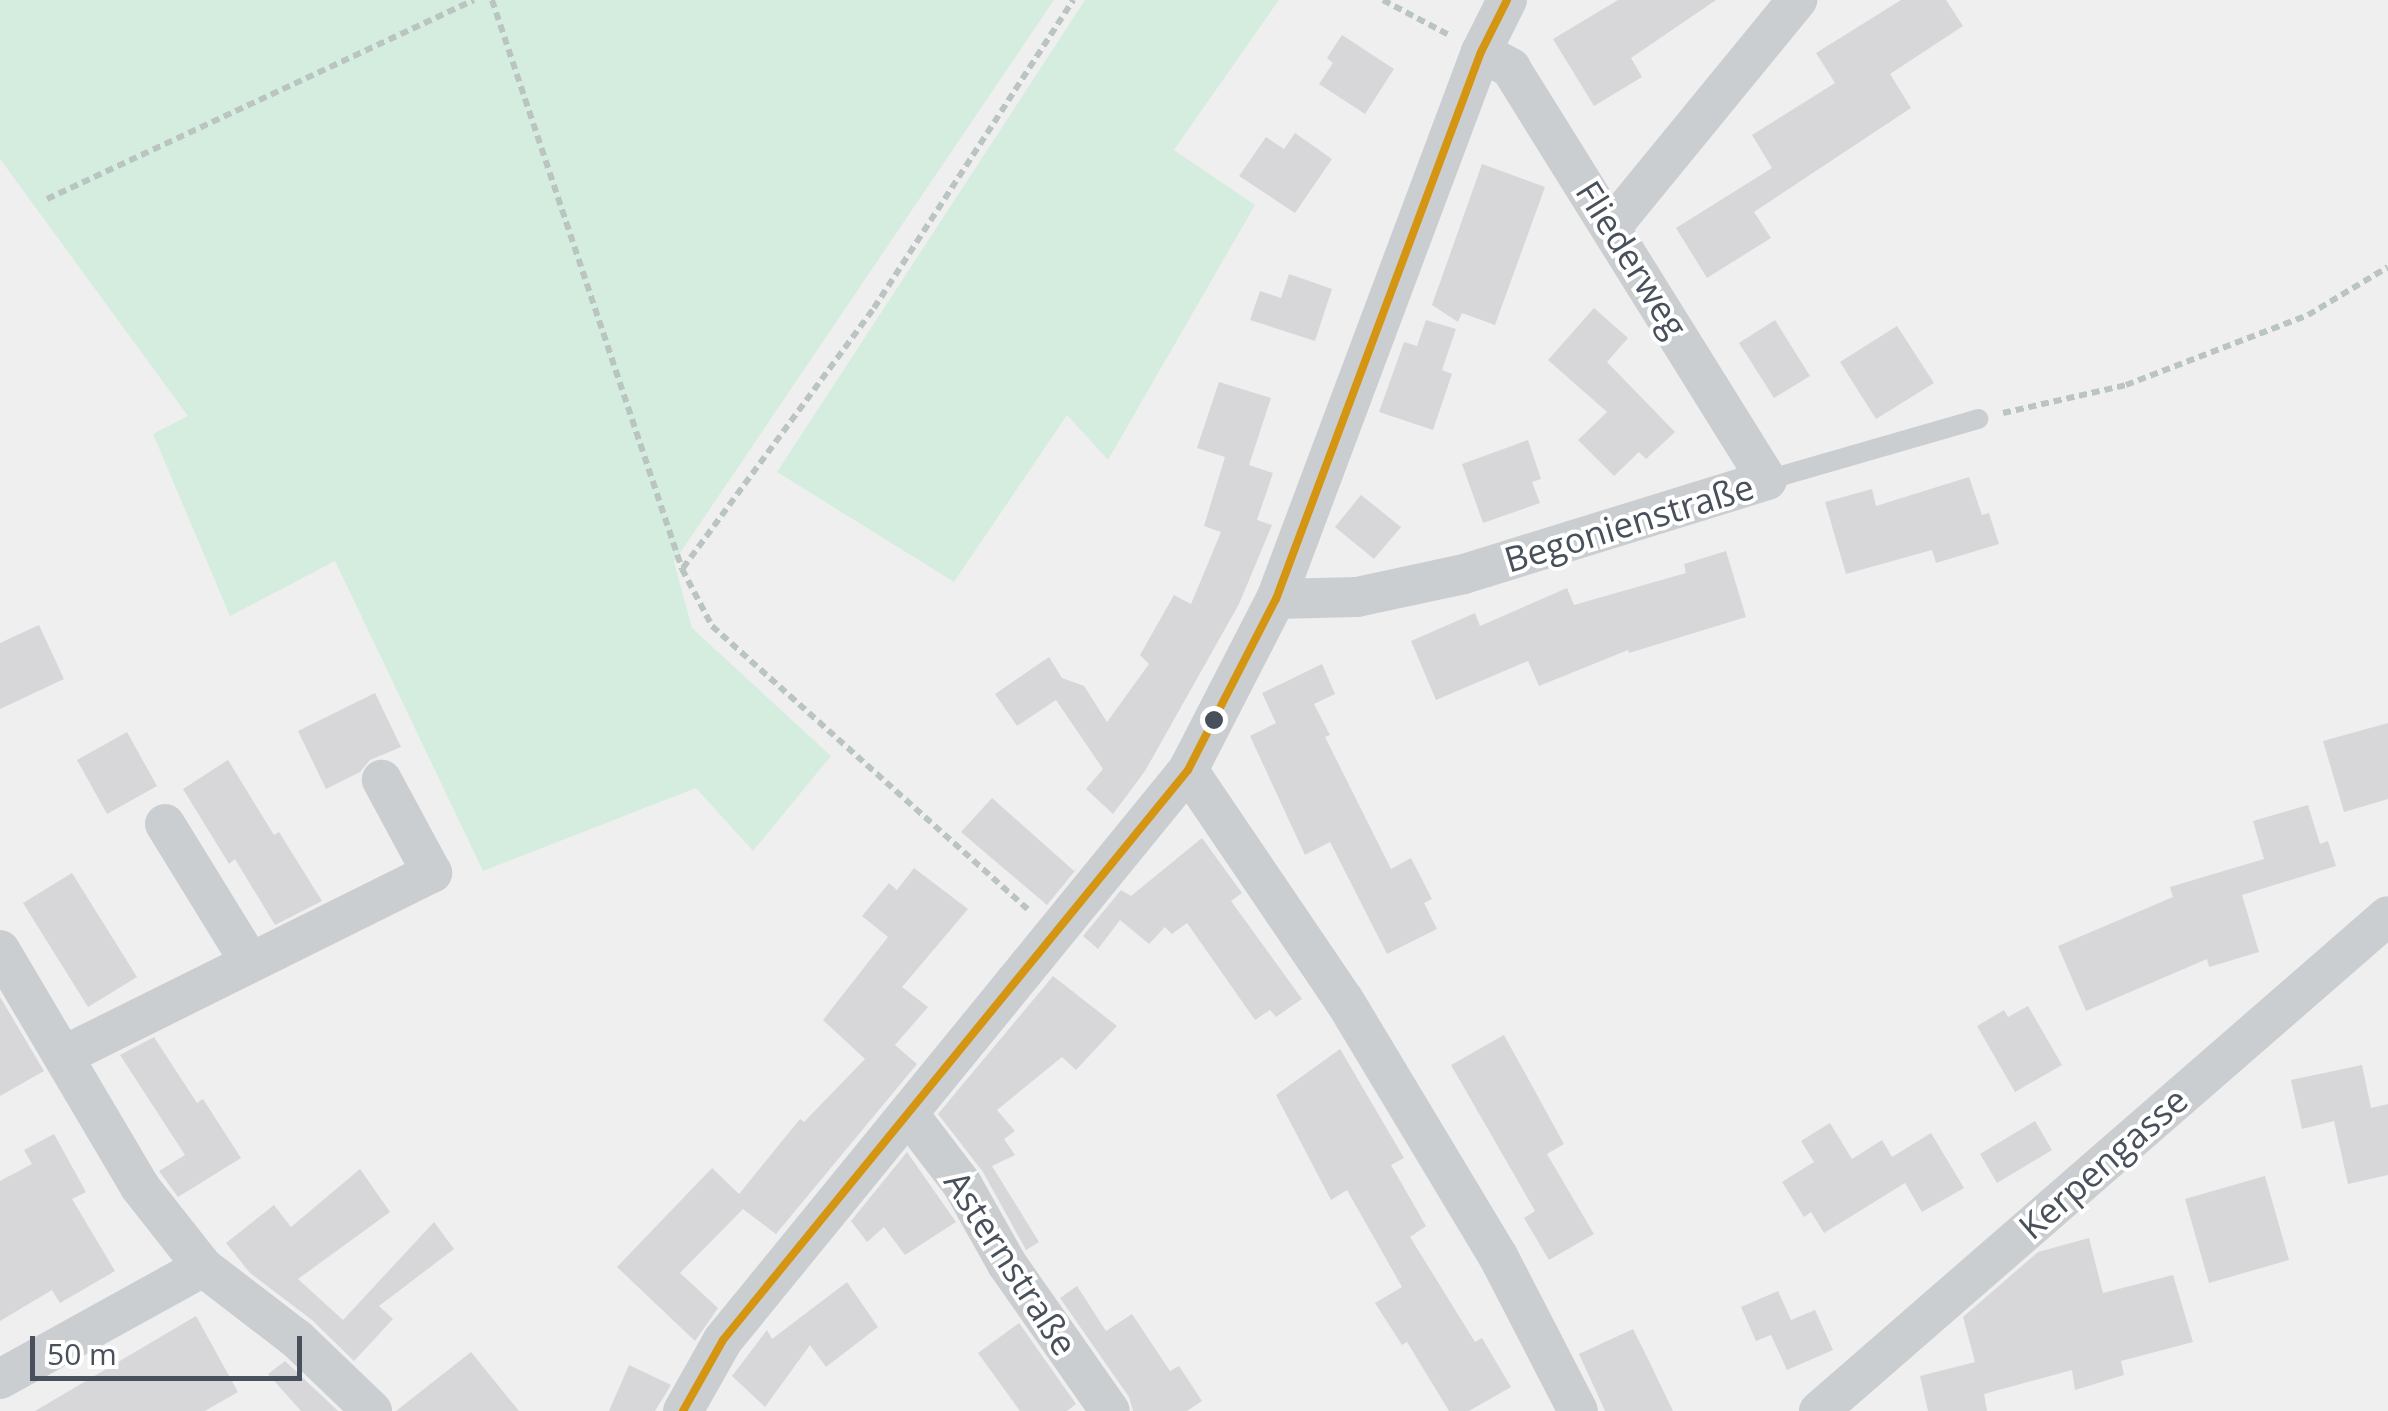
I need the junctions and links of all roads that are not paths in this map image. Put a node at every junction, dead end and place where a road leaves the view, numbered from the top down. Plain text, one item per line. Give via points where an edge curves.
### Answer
1 (1507, 0) edge
2 (1798, 0) edge
3 (1480, 52) junction
4 (1612, 225) junction
5 (1978, 418) road end
6 (1767, 480) junction
7 (1276, 599) junction
8 (1188, 770) junction
9 (382, 780) dead end
10 (165, 824) dead end
11 (2388, 916) edge
12 (0, 950) edge
13 (250, 962) junction
14 (65, 1055) junction
15 (910, 1116) junction
16 (203, 1267) junction
17 (0, 1379) edge
18 (372, 1411) edge
19 (683, 1411) edge
20 (1110, 1411) edge
21 (1578, 1411) edge
22 (1819, 1411) edge

1 - 3 street
2 - 4 street
3 - 4 street, Fliederweg via 1511,68
3 - 7 street
4 - 6 street, Fliederweg
5 - 6 lane, Begonienstraße
6 - 7 street, Begonienstraße via 1464,574 1357,597
7 - 8 street
8 - 15 street
8 - 21 street via 1344,1000 1498,1256
9 - 13 street via 432,873
10 - 13 street
11 - 22 street, Kerpengasse
12 - 14 street
13 - 14 street
14 - 16 street via 140,1187
15 - 19 street via 723,1340
15 - 20 street, Asternstraße
16 - 17 street
16 - 18 street via 297,1338

